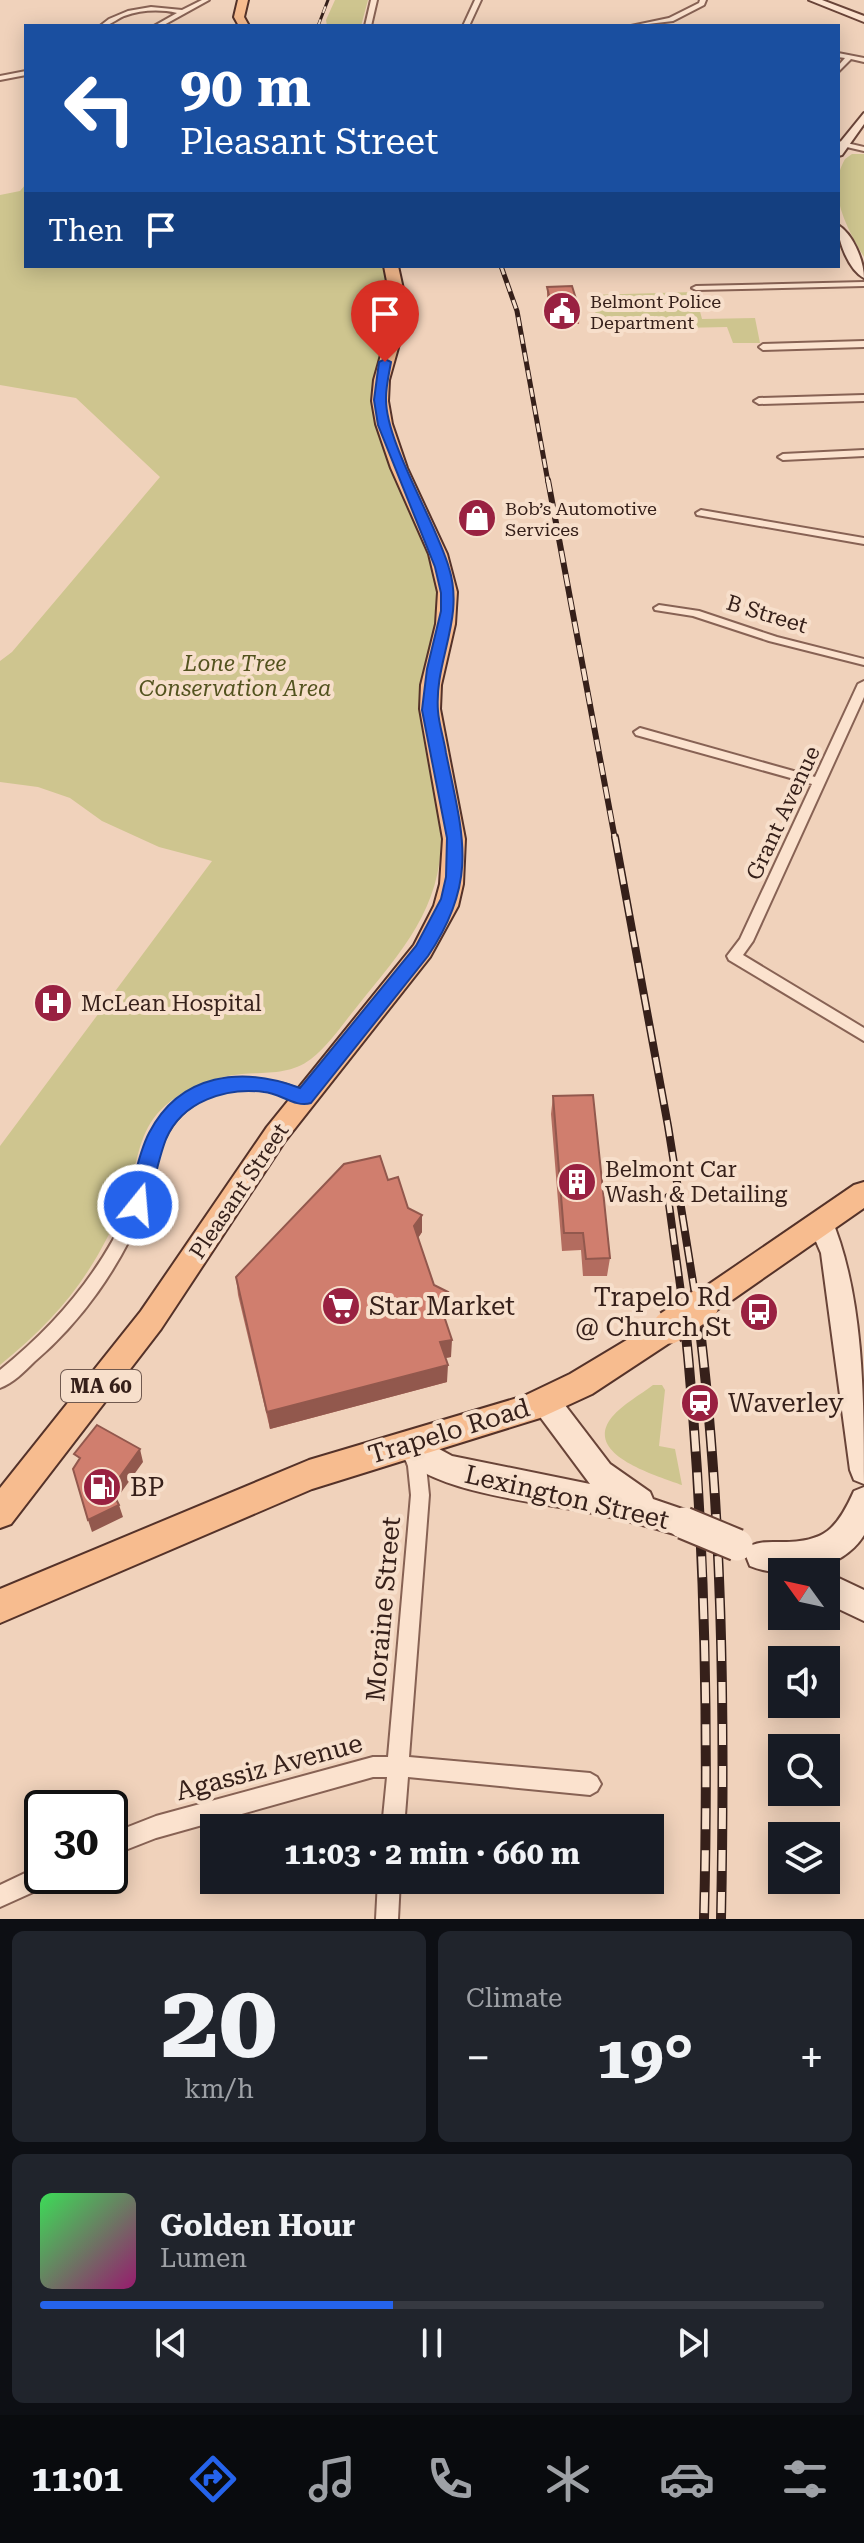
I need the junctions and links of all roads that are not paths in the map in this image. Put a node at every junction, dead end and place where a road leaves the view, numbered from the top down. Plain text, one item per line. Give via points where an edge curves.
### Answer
1 (206, 0) edge
2 (374, 0) edge
3 (478, 0) edge
4 (703, 0) edge
5 (814, 0) edge
6 (241, 1) edge
7 (181, 12) junction
8 (864, 19) edge
9 (663, 21) junction
10 (106, 24) edge
11 (160, 24) edge
12 (243, 24) edge
13 (368, 24) edge
14 (467, 24) edge
15 (646, 24) edge
16 (669, 24) edge
17 (840, 55) edge
18 (850, 57) junction
19 (864, 60) edge
20 (840, 68) edge
21 (24, 73) edge
22 (0, 78) edge
23 (864, 116) edge
24 (859, 133) edge
25 (840, 147) edge
26 (864, 149) edge
27 (840, 235) edge
28 (392, 268) edge
29 (864, 274) edge
30 (864, 284) edge
31 (696, 288) dead end
32 (864, 344) edge
33 (763, 347) dead end
34 (864, 398) edge
35 (759, 401) dead end
36 (864, 453) edge
37 (783, 457) dead end
38 (701, 513) dead end
39 (864, 541) edge
40 (659, 608) dead end
41 (864, 662) edge
42 (864, 684) edge
43 (640, 732) dead end
44 (819, 782) junction
45 (864, 1035) edge
46 (304, 1097) junction
47 (864, 1193) edge
48 (821, 1223) junction
49 (0, 1380) edge
50 (545, 1401) junction
51 (408, 1445) junction
52 (864, 1470) edge
53 (864, 1501) edge
54 (2, 1511) edge
55 (684, 1523) junction
56 (749, 1550) junction
57 (768, 1559) edge
58 (840, 1594) edge
59 (1, 1600) edge
60 (864, 1606) edge
61 (397, 1766) junction
62 (590, 1784) dead end
63 (394, 1814) edge
64 (128, 1838) edge
65 (24, 1885) edge
66 (388, 1894) edge
67 (0, 1896) edge
68 (387, 1919) edge

1 - 7 street
2 - 13 street
3 - 14 street
4 - 9 street
5 - 8 street
6 - 12 main road
7 - 10 street via 155,8
7 - 11 street
9 - 15 street
9 - 16 street
17 - 18 street
18 - 19 street
18 - 20 street
21 - 22 street
23 - 24 street
24 - 25 street
25 - 26 street
27 - 29 street
28 - 46 main road, Pleasant Street / MA 60 via 400,314 380,400 386,432 447,584 448,611 430,710 453,824 454,877 429,941
30 - 31 street
32 - 33 street
34 - 35 street
36 - 37 street
38 - 39 street
40 - 41 street, B Street via 695,613
42 - 44 street, Grant Avenue
43 - 44 street
44 - 45 street, Grant Avenue via 746,941 734,956
46 - 49 street via 269,1084 234,1083 203,1092 176,1110 157,1137 138,1205 100,1275 55,1331
46 - 54 main road, Pleasant Street / MA 60 via 151,1320
47 - 48 main road, Trapelo Road
48 - 50 main road, Trapelo Road, bridge via 594,1377
48 - 52 street via 834,1253
50 - 51 main road, Trapelo Road
50 - 55 street, Lexington Street via 606,1480
51 - 55 street, Lexington Street via 456,1472
51 - 59 main road, Trapelo Road via 271,1490
51 - 61 street, Moraine Street via 420,1495
53 - 56 street via 854,1527 836,1546 799,1556
55 - 56 street, Lexington Street, bridge
56 - 57 street, Lexington Street
58 - 60 street
61 - 62 street, Agassiz Avenue
61 - 63 street, Moraine Street
61 - 64 street, Agassiz Avenue via 345,1774
65 - 67 street
66 - 68 street

